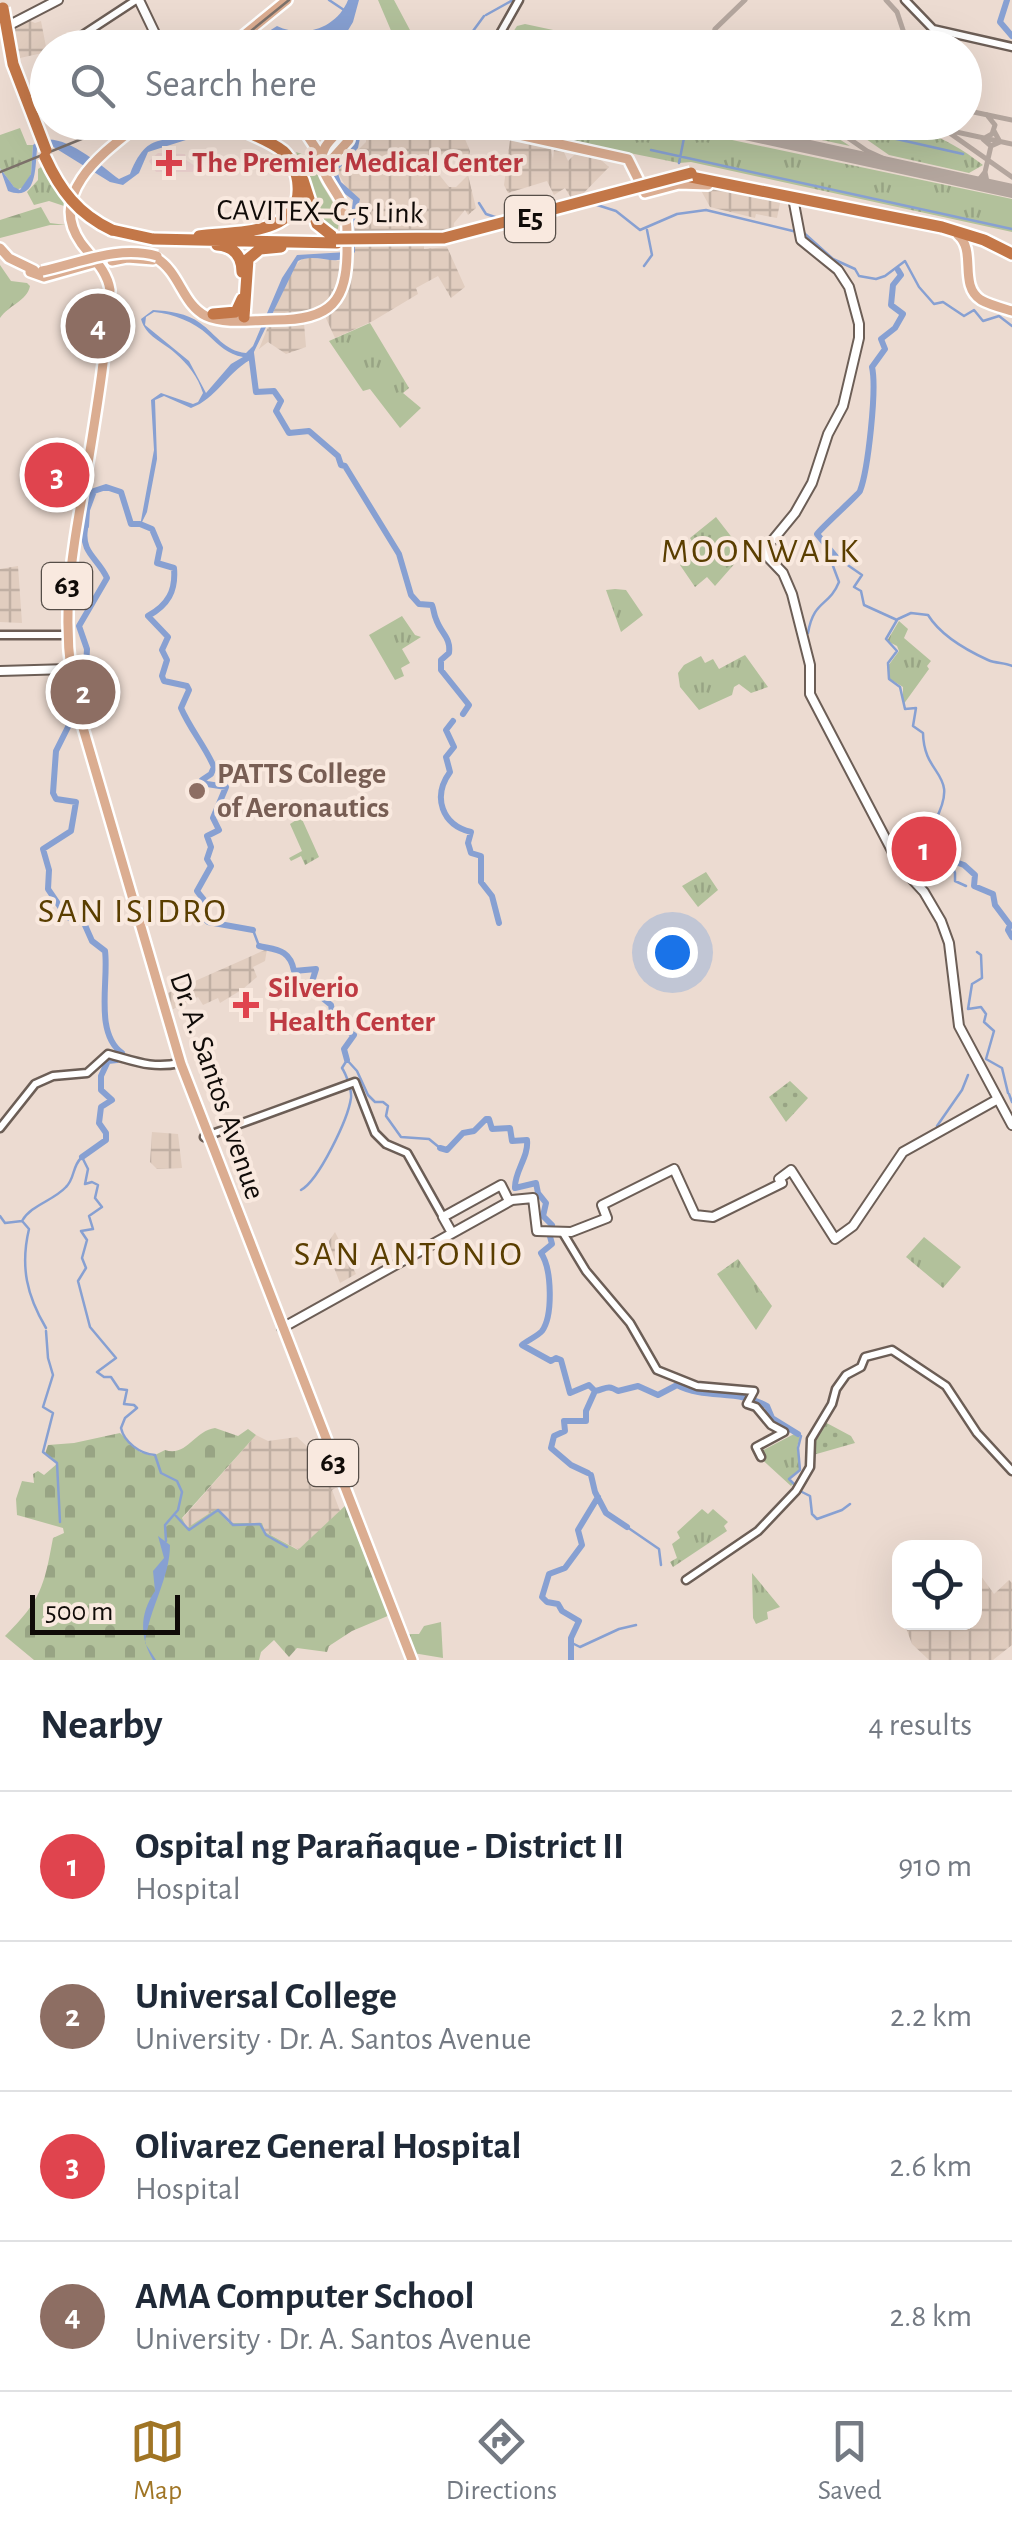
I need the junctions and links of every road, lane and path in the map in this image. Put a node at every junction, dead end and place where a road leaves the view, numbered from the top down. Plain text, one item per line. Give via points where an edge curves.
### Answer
1 (58, 0) edge
2 (138, 0) edge
3 (291, 0) edge
4 (520, 0) edge
5 (906, 0) edge
6 (2, 7) edge
7 (0, 30) edge
8 (91, 30) edge
9 (153, 30) edge
10 (252, 30) edge
11 (257, 30) edge
12 (502, 30) edge
13 (938, 30) edge
14 (982, 40) edge
15 (1012, 46) edge
16 (30, 106) edge
17 (44, 140) edge
18 (114, 140) edge
19 (261, 140) edge
20 (269, 140) edge
21 (326, 140) joint
22 (330, 140) edge
23 (547, 140) edge
24 (311, 142) joint
25 (324, 155) junction
26 (793, 198) junction
27 (69, 205) junction
28 (112, 228) junction
29 (942, 230) junction
30 (198, 236) junction
31 (153, 239) junction
32 (79, 247) junction
33 (0, 251) edge
34 (342, 251) junction
35 (1012, 252) edge
36 (163, 261) junction
37 (87, 263) junction
38 (36, 271) junction
39 (109, 282) junction
40 (243, 300) junction
41 (1012, 312) edge
42 (214, 314) junction
43 (259, 318) junction
44 (104, 329) junction
45 (66, 581) junction
46 (62, 635) junction
47 (0, 636) edge
48 (67, 670) junction
49 (0, 671) edge
50 (179, 1063) junction
51 (998, 1099) junction
52 (1012, 1125) edge
53 (0, 1128) edge
54 (208, 1136) junction
55 (510, 1201) junction
56 (443, 1217) junction
57 (452, 1233) junction
58 (563, 1233) junction
59 (284, 1328) junction
60 (762, 1456) dead end
61 (1012, 1471) edge
62 (686, 1580) dead end
63 (410, 1660) edge

1 - 7 main road
2 - 8 street
2 - 9 main road
3 - 10 main road
3 - 11 main road
4 - 12 street
5 - 13 street
6 - 16 highway, CAVITEX–C-5 Link / E5, bridge
14 - 15 street
17 - 28 highway, CAVITEX–C-5 Link / E5, bridge via 59,177 84,209
18 - 27 main road, Dr. A. Santos Avenue / 63 via 73,187
19 - 30 highway via 286,153 298,180 288,215 275,224
20 - 34 highway via 289,151 317,224
21 - 24 main road
21 - 25 main road
22 - 25 main road
23 - 26 main road via 628,159 645,193 724,184
24 - 25 main road
25 - 34 main road via 321,173 342,216
25 - 34 main road via 322,166 345,210
26 - 29 main road
26 - 51 main road via 799,233 847,282 859,338 842,409 812,483 762,552 785,575 792,594 810,665 810,694 900,866 945,930 958,1026
27 - 32 main road, Dr. A. Santos Avenue / 63
27 - 37 main road, Dr. A. Santos Avenue / 63
28 - 30 highway, CAVITEX–C-5 Link / E5
28 - 31 highway, CAVITEX–C-5 Link / E5
29 - 41 main road via 966,245 974,293
29 - 41 main road via 962,242 971,294
30 - 34 highway, CAVITEX–C-5 Link / E5 via 278,233
31 - 34 highway, CAVITEX–C-5 Link / E5
31 - 40 highway via 233,250 241,262
32 - 37 main road
32 - 37 main road, Dr. A. Santos Avenue / 63
33 - 38 main road via 11,264
34 - 35 highway, CAVITEX–C-5 Link / E5, bridge via 443,242 691,175 942,228
34 - 40 highway via 256,250 246,265
34 - 43 main road via 345,283 330,308 308,319
36 - 38 main road, bridge via 112,256
36 - 39 main road via 118,255
36 - 42 main road via 194,302
36 - 43 main road via 201,313
37 - 38 main road
37 - 39 main road, Dr. A. Santos Avenue / 63
37 - 44 main road, Dr. A. Santos Avenue / 63 via 106,286
39 - 44 main road, Dr. A. Santos Avenue / 63
40 - 42 highway via 236,312
40 - 43 highway
42 - 43 main road
44 - 45 main road, Dr. A. Santos Avenue / 63
45 - 46 main road, Dr. A. Santos Avenue / 63
45 - 48 main road, Dr. A. Santos Avenue / 63
46 - 47 street
46 - 48 main road, Dr. A. Santos Avenue / 63
48 - 49 main road
48 - 50 main road, Dr. A. Santos Avenue / 63
50 - 53 street via 158,1066 110,1054 87,1074 36,1084
50 - 54 main road, Dr. A. Santos Avenue / 63
51 - 52 main road
51 - 58 main road via 903,1152 853,1226 834,1239 791,1170 707,1217 695,1215 675,1170 602,1205 608,1218
54 - 56 street via 350,1084 374,1133 407,1153
54 - 59 main road, Dr. A. Santos Avenue / 63
55 - 56 main road via 501,1184
55 - 57 main road
55 - 58 main road via 533,1198 544,1232
56 - 57 main road
57 - 59 main road
58 - 60 street via 657,1370 751,1397 784,1432 756,1446
59 - 63 main road, Dr. A. Santos Avenue / 63
61 - 62 street via 943,1383 892,1350 866,1357 836,1388 811,1438 810,1468 797,1490 758,1531

